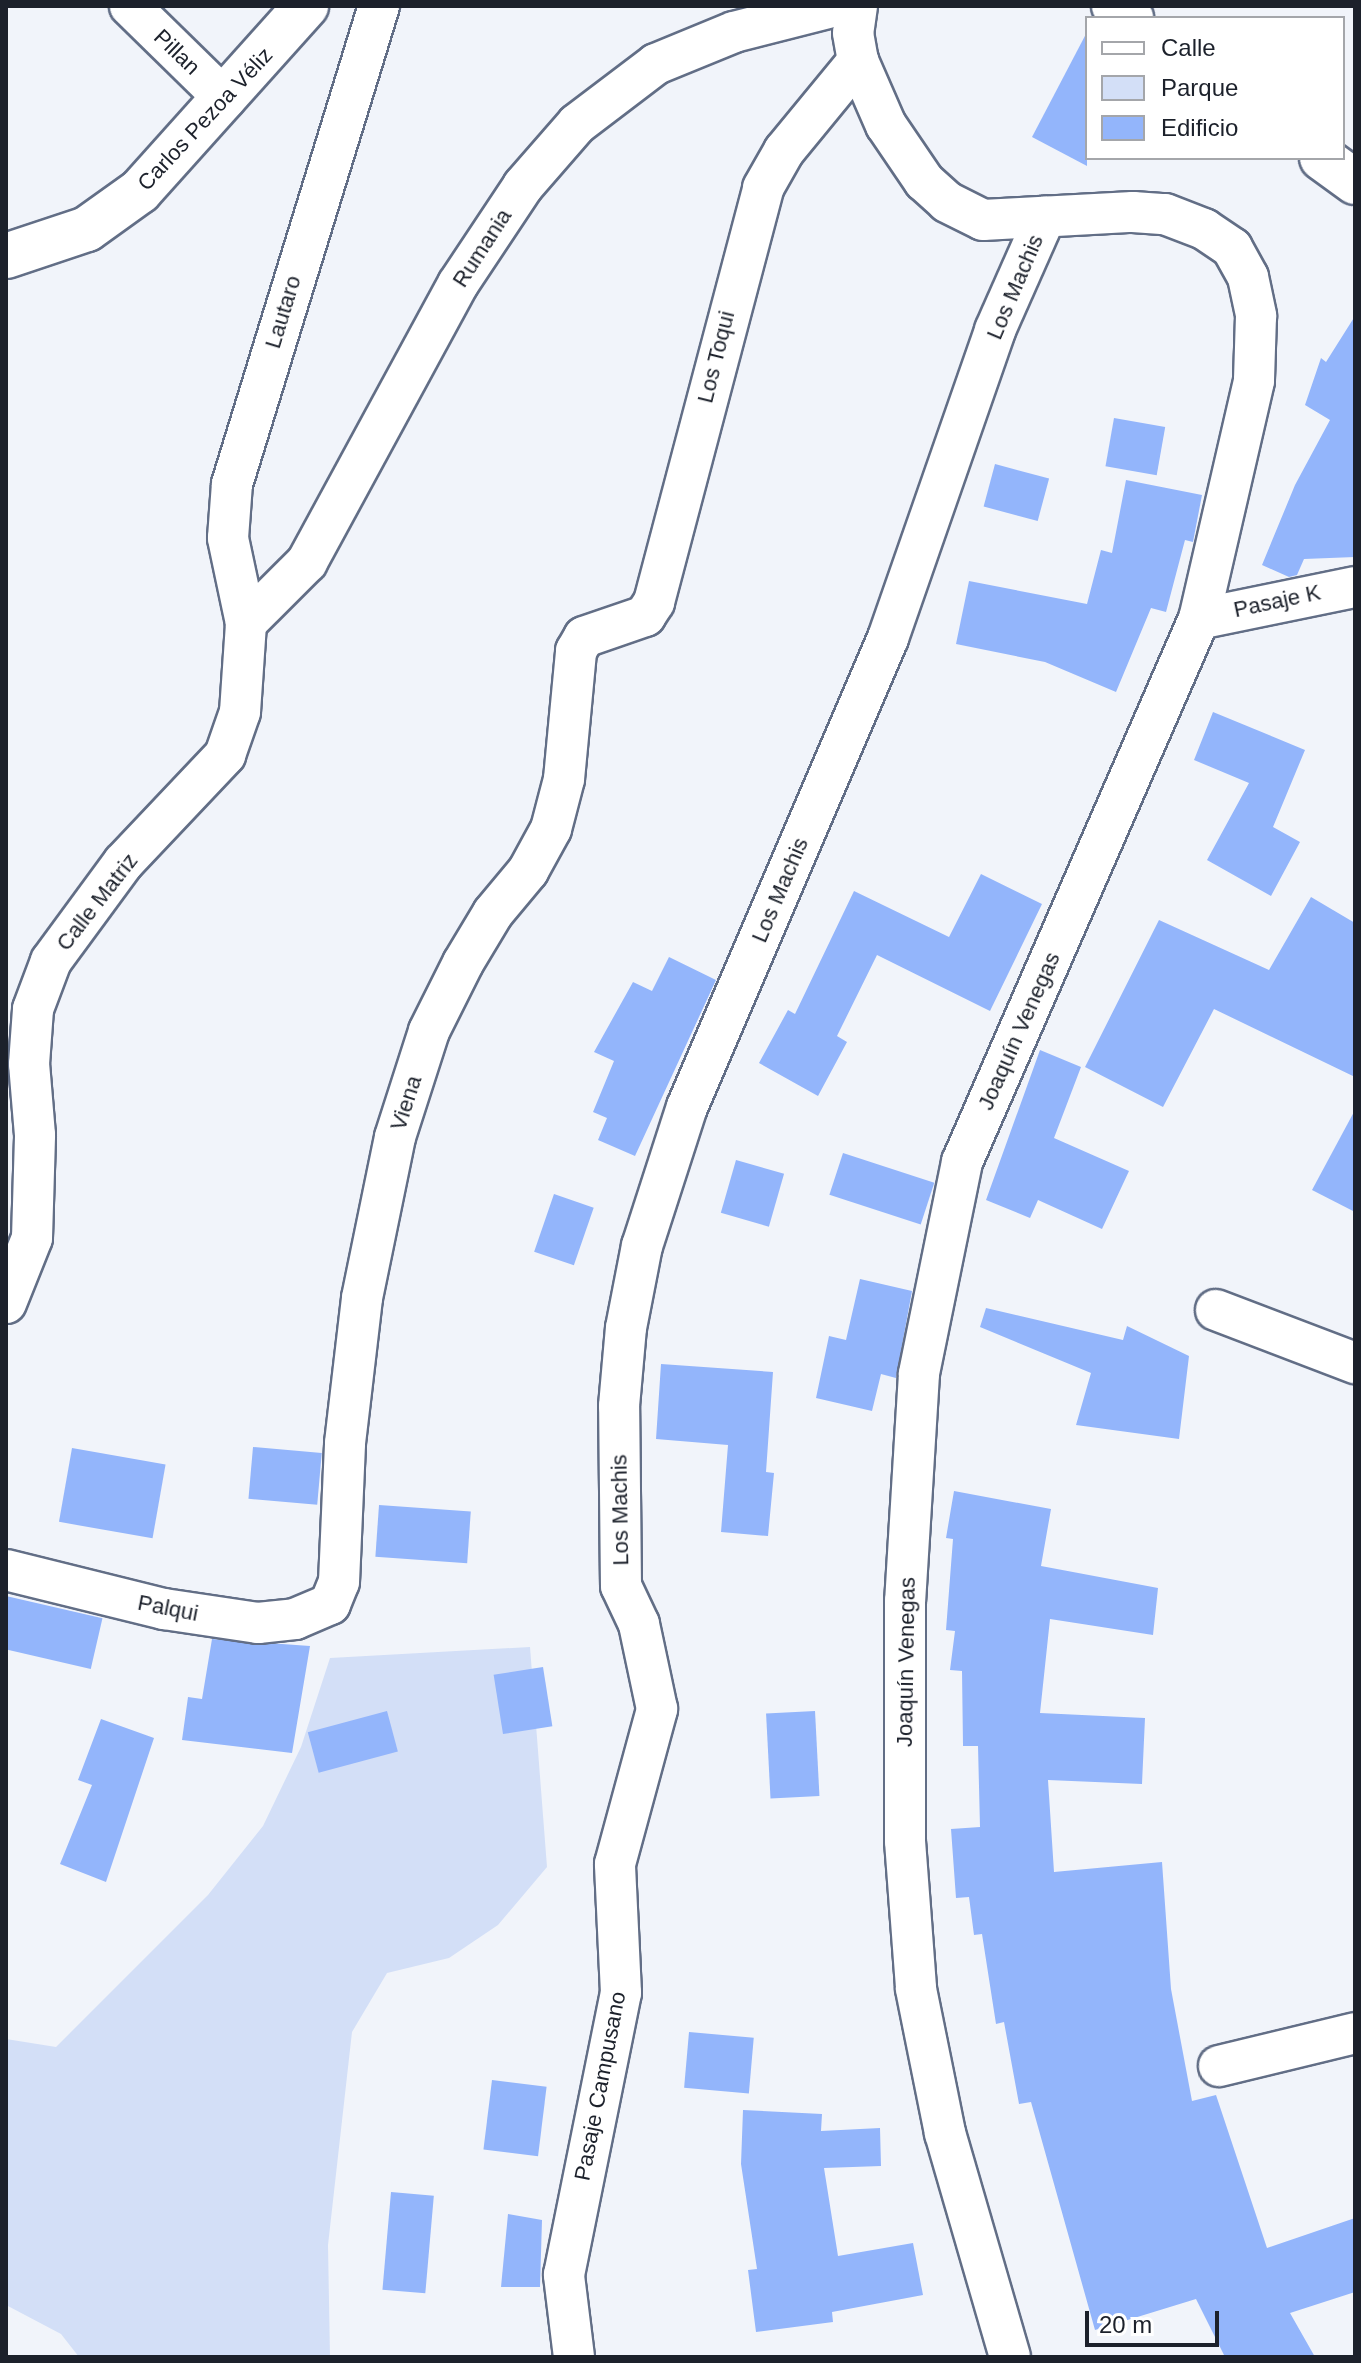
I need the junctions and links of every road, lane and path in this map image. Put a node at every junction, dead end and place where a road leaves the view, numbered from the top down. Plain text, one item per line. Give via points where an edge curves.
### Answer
1 (130, 6) edge
2 (306, 6) edge
3 (379, 6) edge
4 (836, 6) edge
5 (857, 6) edge
6 (858, 61) junction
7 (225, 99) junction
8 (1325, 160) edge
9 (1355, 182) edge
10 (1045, 217) junction
11 (6, 256) edge
12 (1355, 587) edge
13 (1199, 619) junction
14 (246, 623) junction
15 (584, 637) joint
16 (6, 1303) edge
17 (1216, 1310) dead end
18 (1355, 1363) edge
19 (6, 1570) edge
20 (621, 1586) joint
21 (330, 1604) joint
22 (1355, 2033) edge
23 (1219, 2066) dead end
24 (574, 2357) edge
25 (1010, 2357) edge

1 - 7 street, Pillan
2 - 7 main road, Carlos Pezoa Véliz
3 - 14 street, Lautaro via 232,484 228,538
4 - 14 street, Rumania via 734,32 656,64 577,124 523,186 458,284 307,562
5 - 6 street, Joaquín Venegas via 853,33
6 - 10 street, Joaquín Venegas via 886,125 924,181 947,202 983,220
6 - 15 street, Los Toqui via 784,151 763,188 654,602 645,616
7 - 11 main road, Carlos Pezoa Véliz via 140,191 109,214 87,229
8 - 9 main road
10 - 13 street, Joaquín Venegas via 1165,214 1204,229 1232,248 1248,277 1256,316 1254,381
10 - 20 street, Los Machis via 995,330 888,638 687,1107 642,1246 626,1328 619,1406
12 - 13 street, Pasaje K
13 - 25 street, Joaquín Venegas via 962,1162 919,1374 905,1633 905,1841 916,1989 945,2133
14 - 16 street, Calle Matriz via 240,712 225,755 80,915 51,961 33,1009 32,1238
15 - 21 street, Viena via 571,670 564,779 551,829 463,963 429,1031 395,1137 362,1298 345,1443 339,1582
17 - 18 street
19 - 21 street, Palqui via 164,1609 258,1623 295,1619
20 - 24 street, Pasaje Campusano via 639,1624 657,1709 615,1864 621,1993 564,2275
22 - 23 street

